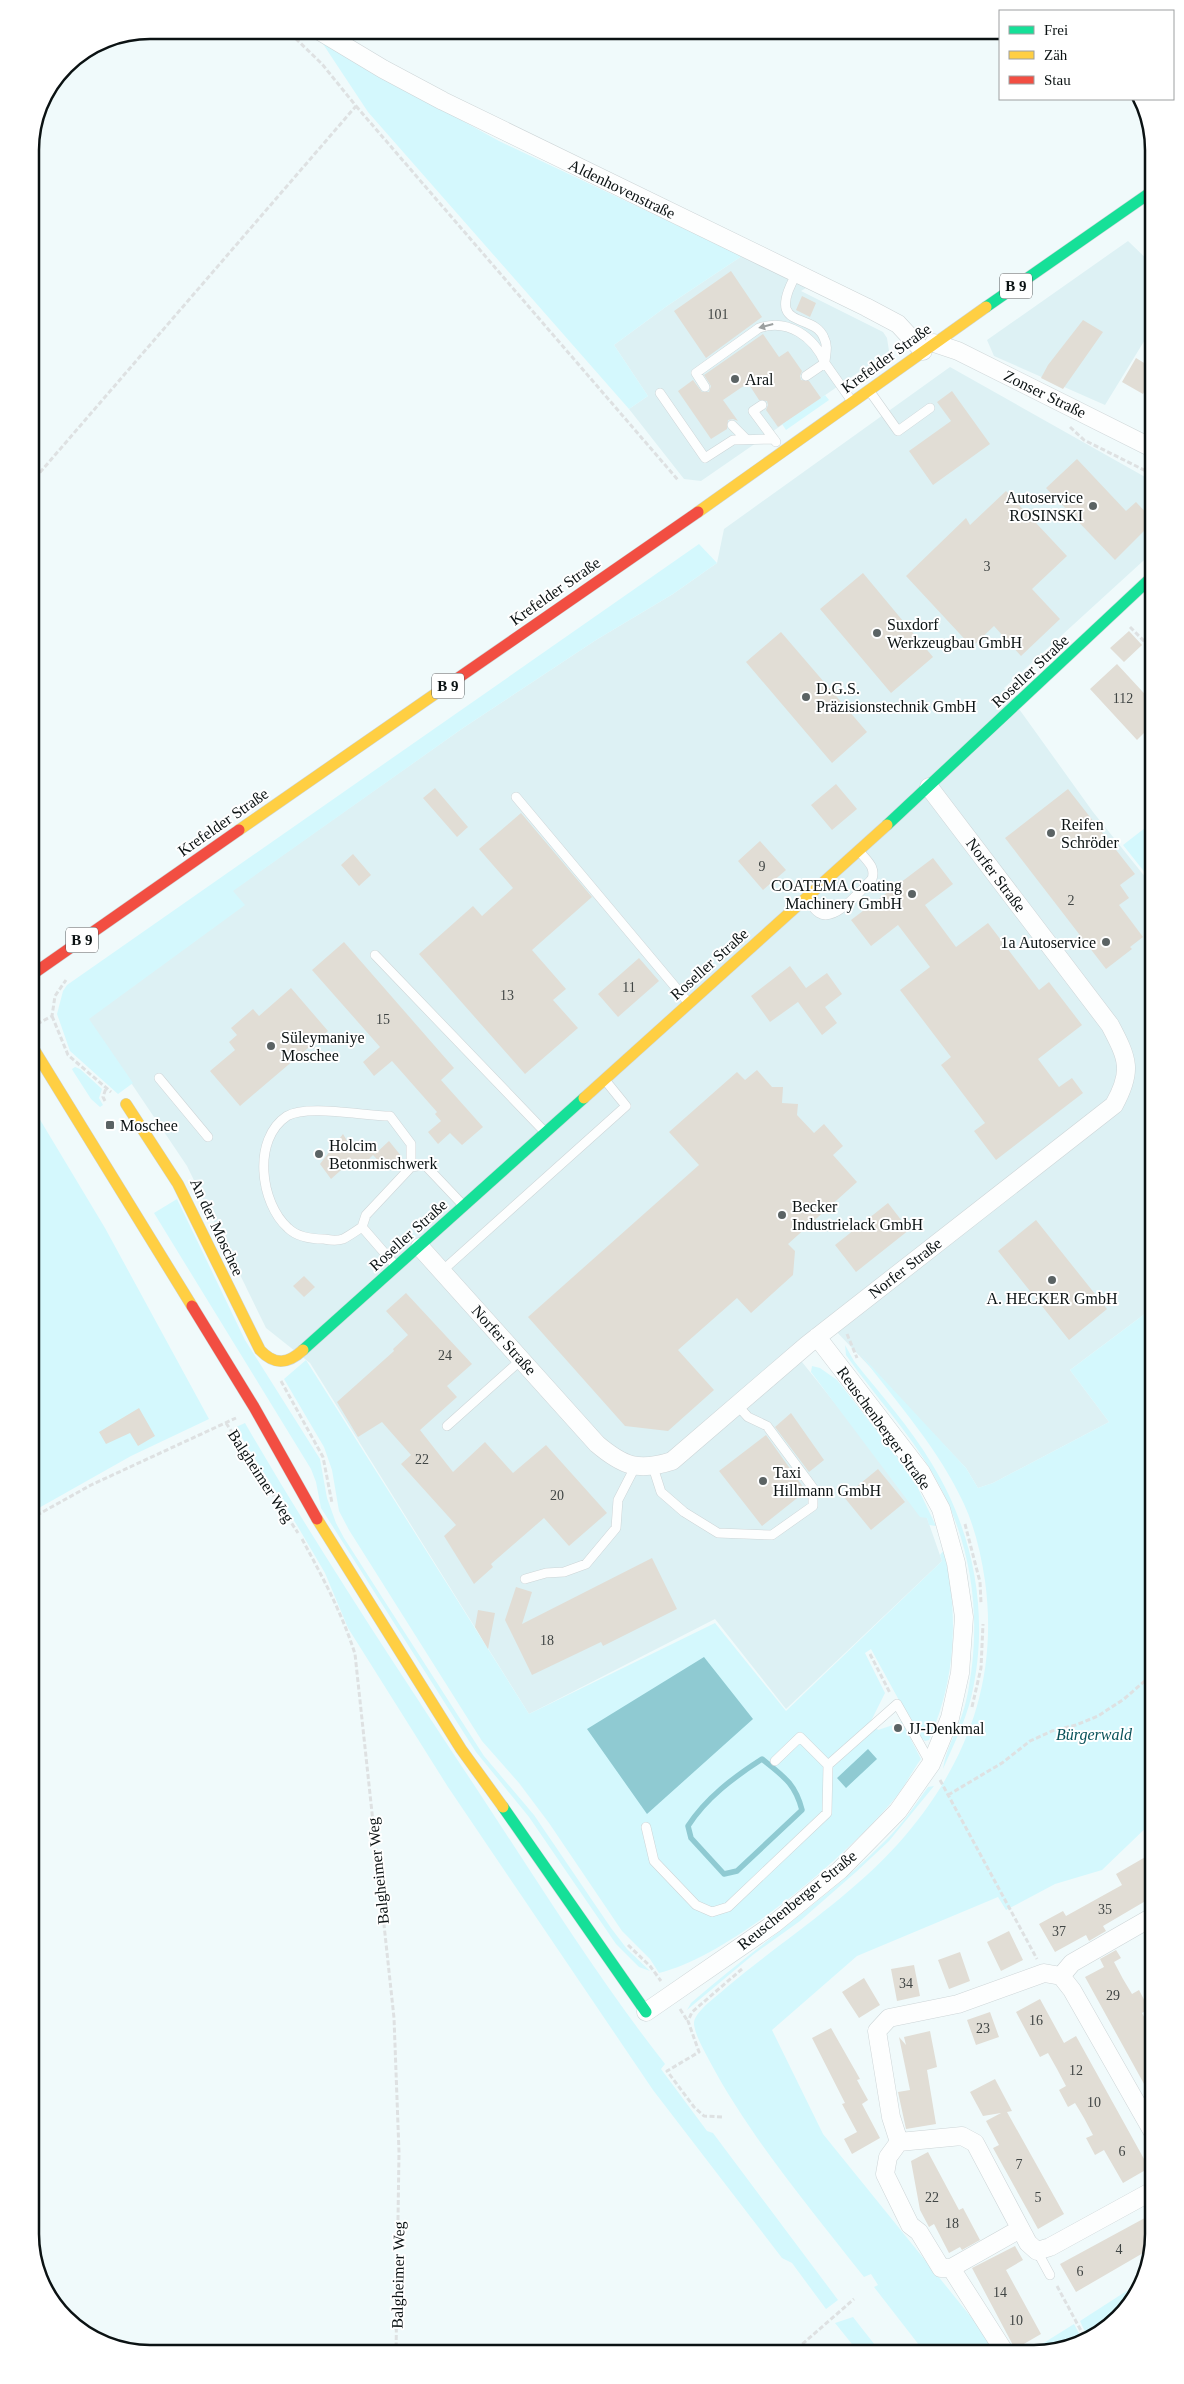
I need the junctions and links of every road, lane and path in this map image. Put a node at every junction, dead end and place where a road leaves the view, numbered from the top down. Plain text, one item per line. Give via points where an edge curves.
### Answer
1 (297, 39) edge
2 (333, 39) edge
3 (356, 106) junction
4 (1145, 196) edge
5 (797, 273) junction
6 (928, 347) junction
7 (825, 363) junction
8 (806, 376) dead end
9 (705, 387) dead end
10 (869, 390) junction
11 (660, 393) dead end
12 (853, 402) junction
13 (762, 405) dead end
14 (930, 408) dead end
15 (732, 425) dead end
16 (745, 438) junction
17 (774, 439) junction
18 (1145, 444) edge
19 (783, 451) junction
20 (39, 474) edge
21 (678, 480) dead end
22 (1145, 584) edge
23 (1116, 613) junction
24 (1145, 642) edge
25 (929, 787) junction
26 (516, 797) dead end
27 (859, 851) junction
28 (806, 898) junction
29 (375, 955) dead end
30 (39, 970) edge
31 (689, 1003) junction
32 (52, 1016) dead end
33 (39, 1057) edge
34 (159, 1078) dead end
35 (605, 1080) junction
36 (126, 1104) joint
37 (546, 1132) junction
38 (208, 1137) dead end
39 (411, 1167) junction
40 (464, 1206) junction
41 (362, 1227) junction
42 (420, 1246) junction
43 (396, 1267) junction
44 (442, 1272) junction
45 (817, 1337) junction
46 (521, 1360) junction
47 (277, 1362) junction
48 (737, 1405) junction
49 (254, 1408) junction
50 (226, 1423) junction
51 (447, 1426) dead end
52 (635, 1467) junction
53 (653, 1467) junction
54 (334, 1509) dead end
55 (39, 1514) edge
56 (525, 1579) dead end
57 (870, 1654) dead end
58 (1145, 1682) edge
59 (897, 1704) junction
60 (775, 1761) dead end
61 (931, 1764) junction
62 (828, 1765) junction
63 (948, 1795) junction
64 (646, 1827) dead end
65 (1145, 1921) edge
66 (624, 1941) dead end
67 (1052, 1974) junction
68 (670, 1996) junction
69 (646, 2012) joint
70 (688, 2021) dead end
71 (699, 2052) dead end
72 (722, 2117) dead end
73 (1145, 2118) edge
74 (899, 2142) junction
75 (1145, 2195) edge
76 (1020, 2229) junction
77 (1037, 2251) junction
78 (951, 2268) junction
79 (1050, 2275) joint
80 (854, 2299) dead end
81 (1083, 2334) edge
82 (396, 2345) edge
83 (801, 2345) edge
84 (1000, 2345) edge

1 - 3 path
2 - 5 street, Aldenhovenstraße via 443,101
3 - 20 path
3 - 21 path
4 - 6 main road, Krefelder Straße / B 9
5 - 6 street, Aldenhovenstraße via 898,324
5 - 7 lane via 785,308 790,316 816,328 824,336
6 - 10 main road, Krefelder Straße / B 9
6 - 18 street, Zonser Straße via 958,351
7 - 8 lane
7 -> 9 lane via 811,340 783,325 771,324 759,328 696,373
7 - 12 lane
10 - 12 main road, Krefelder Straße / B 9
10 - 14 lane via 898,431
11 - 16 lane via 705,458 733,440
12 - 19 main road, Krefelder Straße / B 9
13 - 17 lane via 753,411
15 - 16 lane
16 - 17 lane
17 - 19 lane
19 - 30 main road, Krefelder Straße / B 9
22 - 23 main road, Roseller Straße
23 - 24 path
23 - 25 main road, Roseller Straße
25 - 27 main road, Roseller Straße
25 - 45 street, Norfer Straße via 1110,1026 1124,1051 1127,1071 1124,1086 1114,1105 1095,1122
26 - 31 lane
27 - 28 main road, Roseller Straße
27 - 28 lane via 872,866 872,879 836,914 825,916 817,912
28 - 31 main road, Roseller Straße
29 - 37 lane
31 - 35 main road, Roseller Straße
32 - 36 path via 68,1055
33 - 49 main road
34 - 38 lane
35 - 37 main road, Roseller Straße
35 - 44 lane via 626,1106
36 - 47 main road, An der Moschee via 172,1171 259,1349
37 - 40 main road, Roseller Straße
39 - 40 lane via 425,1165
39 - 41 lane via 366,1215
39 - 41 lane via 411,1144 390,1116 312,1109 287,1116 268,1138 263,1168 266,1184 272,1208 289,1229 310,1239 341,1240
40 - 42 main road, Roseller Straße
41 - 43 lane
42 - 43 main road, Roseller Straße
42 - 44 street, Norfer Straße
43 - 47 main road, Roseller Straße via 294,1359
44 - 46 street, Norfer Straße
45 - 48 street, Norfer Straße
45 - 61 street, Reuschenberger Straße via 921,1472 941,1509 956,1563 964,1617 960,1673 950,1718
46 - 51 lane
46 - 52 street, Norfer Straße via 597,1444 617,1461
47 - 54 path via 282,1386 324,1457
48 - 53 street, Norfer Straße via 672,1461
48 - 53 lane via 748,1418 767,1426 813,1488 813,1506 772,1535 718,1533 684,1512 661,1492
49 - 50 path
49 - 69 main road via 308,1505 461,1749
50 - 55 path via 91,1485
50 - 82 path, Balgheimer Weg via 302,1539 327,1585 355,1654 394,2018 399,2152
52 - 53 street, Norfer Straße
52 - 56 lane via 618,1500 616,1528 586,1564 564,1572
57 - 59 path
58 - 63 path via 1098,1716 1030,1741 1002,1763
59 - 61 lane
59 - 62 lane
60 - 62 lane via 800,1737
61 - 63 path
61 - 68 street, Reuschenberger Straße via 898,1811 840,1870 775,1923
62 - 64 lane via 827,1813 728,1907 712,1912 696,1905 654,1861
63 - 67 path
65 - 67 street
66 - 68 path via 650,1966
67 - 73 street via 1072,1990
67 - 74 street via 958,2004 888,2018 877,2031 891,2117
68 - 69 street, Reuschenberger Straße
68 - 70 path
71 - 72 path via 667,2071 704,2116
74 - 76 street via 962,2136 974,2143
74 - 78 street via 888,2157 885,2174 910,2225 919,2232 941,2268
75 - 77 street
76 - 77 street
76 - 78 street
77 - 79 lane
78 - 84 street
79 - 81 path
80 - 83 path

